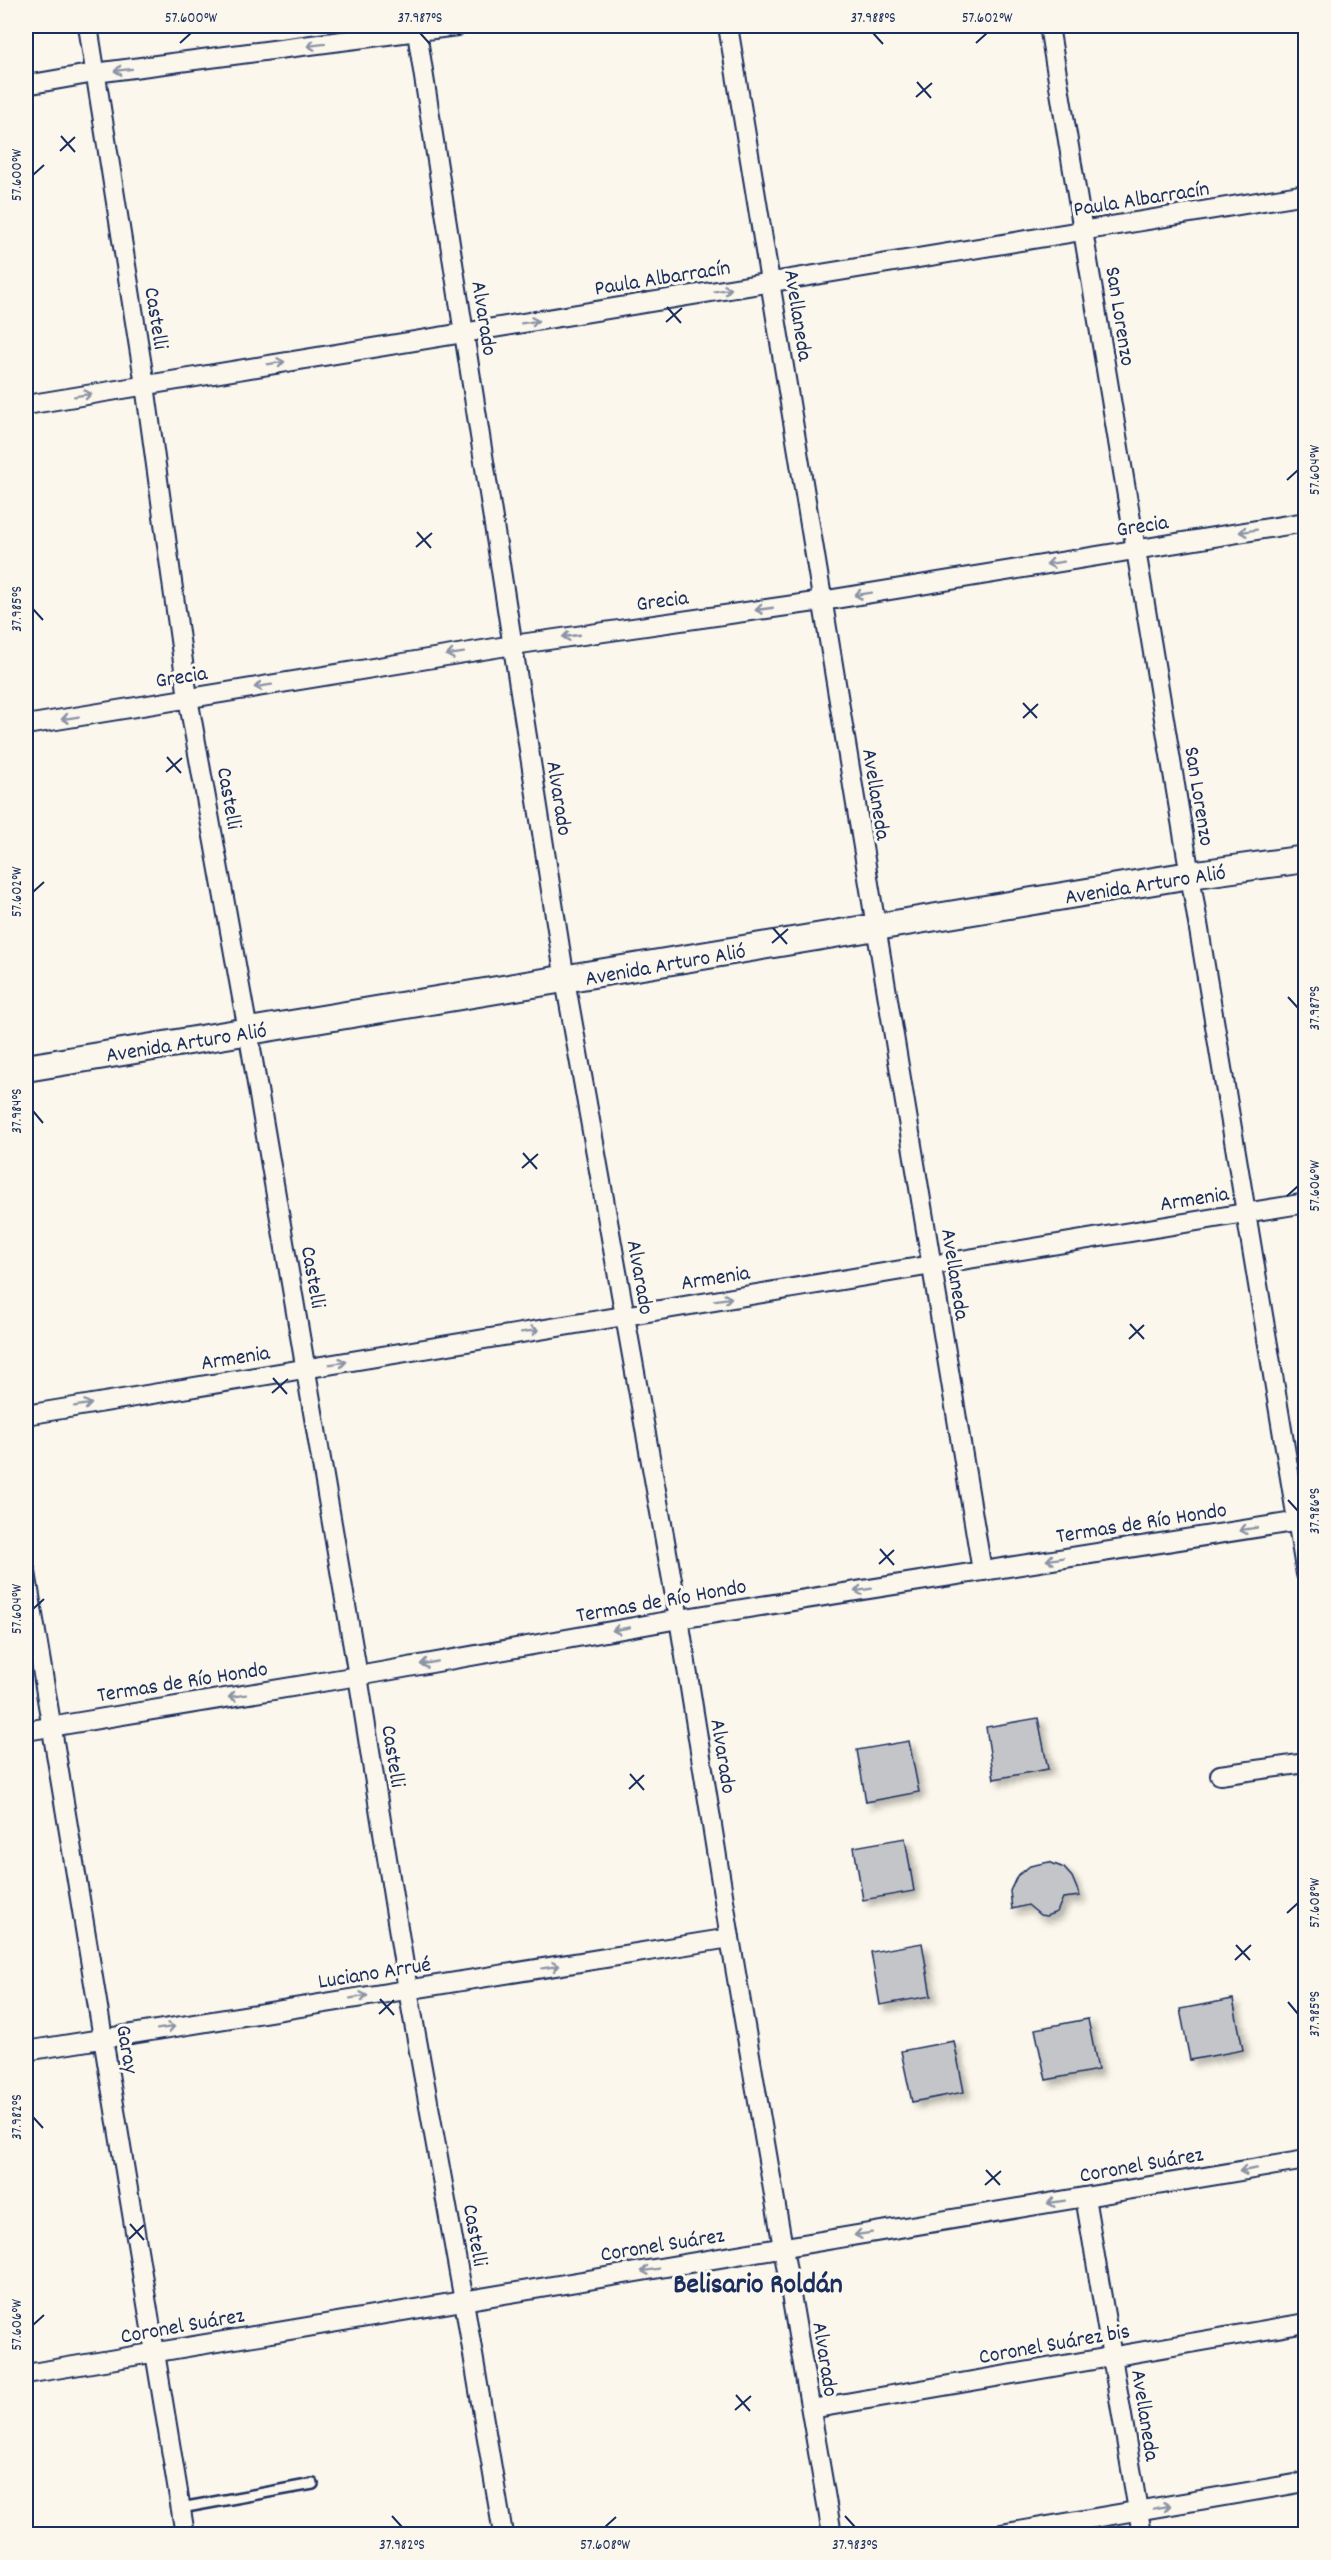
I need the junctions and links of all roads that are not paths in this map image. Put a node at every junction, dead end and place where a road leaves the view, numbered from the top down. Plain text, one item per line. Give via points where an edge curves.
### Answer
1 (87, 26) edge
2 (457, 26) edge
3 (728, 26) edge
4 (1049, 26) edge
5 (417, 29) edge
6 (95, 74) junction
7 (26, 85) edge
8 (1305, 194) edge
9 (1083, 231) junction
10 (770, 282) junction
11 (464, 332) junction
12 (145, 385) junction
13 (26, 405) edge
14 (1305, 522) edge
15 (1136, 550) junction
16 (822, 601) junction
17 (513, 645) junction
18 (188, 698) junction
19 (26, 725) edge
20 (1305, 859) edge
21 (1190, 875) junction
22 (876, 927) junction
23 (565, 980) junction
24 (248, 1031) junction
25 (26, 1068) edge
26 (1305, 1203) edge
27 (1246, 1212) junction
28 (932, 1265) junction
29 (625, 1316) junction
30 (306, 1368) junction
31 (26, 1415) edge
32 (1301, 1520) edge
33 (982, 1570) junction
34 (26, 1572) edge
35 (1305, 1574) edge
36 (679, 1619) junction
37 (358, 1676) junction
38 (51, 1726) junction
39 (26, 1731) edge
40 (1305, 1763) edge
41 (1220, 1776) dead end
42 (730, 1938) junction
43 (408, 1990) junction
44 (102, 2038) junction
45 (26, 2051) edge
46 (1305, 2160) edge
47 (1085, 2197) junction
48 (784, 2247) junction
49 (464, 2301) junction
50 (1305, 2323) edge
51 (156, 2352) junction
52 (1113, 2357) junction
53 (26, 2374) edge
54 (811, 2409) junction
55 (1305, 2482) edge
56 (313, 2484) dead end
57 (181, 2508) junction
58 (1138, 2511) junction
59 (185, 2535) edge
60 (504, 2535) edge
61 (832, 2535) edge
62 (1001, 2535) edge
63 (1142, 2535) edge

1 - 6 street, Castelli
2 - 5 street
3 - 10 street, Avellaneda
4 - 9 street, San Lorenzo
5 -> 6 street
5 - 11 street, Alvarado
6 - 7 street
6 - 12 street, Castelli
8 - 9 street, Paula Albarracín
9 - 10 street, Paula Albarracín
9 - 15 street, San Lorenzo
11 -> 10 street, Paula Albarracín
10 - 16 street, Avellaneda
12 -> 11 street, Paula Albarracín
11 - 17 street, Alvarado
13 -> 12 street, Paula Albarracín
12 - 18 street, Castelli
14 -> 15 street, Grecia
15 -> 16 street, Grecia
15 - 21 street, San Lorenzo
16 -> 17 street, Grecia
16 - 22 street, Avellaneda
17 -> 18 street, Grecia
17 - 23 street, Alvarado
18 -> 19 street, Grecia
18 - 24 street, Castelli
20 - 21 main road, Avenida Arturo Alió
21 - 22 main road, Avenida Arturo Alió
21 - 27 street, San Lorenzo
22 - 23 main road, Avenida Arturo Alió
22 - 28 street, Avellaneda
23 - 24 main road, Avenida Arturo Alió
23 - 29 street, Alvarado
24 - 25 main road, Avenida Arturo Alió
24 - 30 street, Castelli
26 - 27 street, Armenia
27 - 28 street, Armenia
27 - 32 street, San Lorenzo
29 -> 28 street, Armenia
28 - 33 street, Avellaneda
30 -> 29 street, Armenia
29 - 36 street, Alvarado
31 -> 30 street, Armenia
30 - 37 street, Castelli
32 -> 33 street, Termas de Río Hondo
32 - 35 street, San Lorenzo
33 -> 36 street, Termas de Río Hondo
34 - 38 street, Garay
36 -> 37 street, Termas de Río Hondo
36 - 42 street, Alvarado
37 -> 38 street, Termas de Río Hondo
37 - 43 street, Castelli
38 - 39 street, Termas de Río Hondo
38 - 44 street, Garay
40 - 41 street
43 -> 42 street, Luciano Arrué
42 - 48 street, Alvarado
44 -> 43 street, Luciano Arrué
43 - 49 street, Castelli
44 - 45 street, Luciano Arrué
44 - 51 street, Garay
46 -> 47 street, Coronel Suárez
47 -> 48 street, Coronel Suárez
47 - 52 street, Avellaneda
48 -> 49 street, Coronel Suárez
48 - 54 street, Alvarado
49 - 51 street, Coronel Suárez
49 - 60 street, Castelli
50 - 52 street, Coronel Suárez bis
51 - 53 street, Coronel Suárez
51 - 57 street, Garay
52 - 54 street, Coronel Suárez bis
52 - 58 street, Avellaneda
54 - 61 street, Alvarado
58 -> 55 street
56 - 57 lane
57 - 59 street, Garay
58 - 62 street
58 - 63 street, Avellaneda

